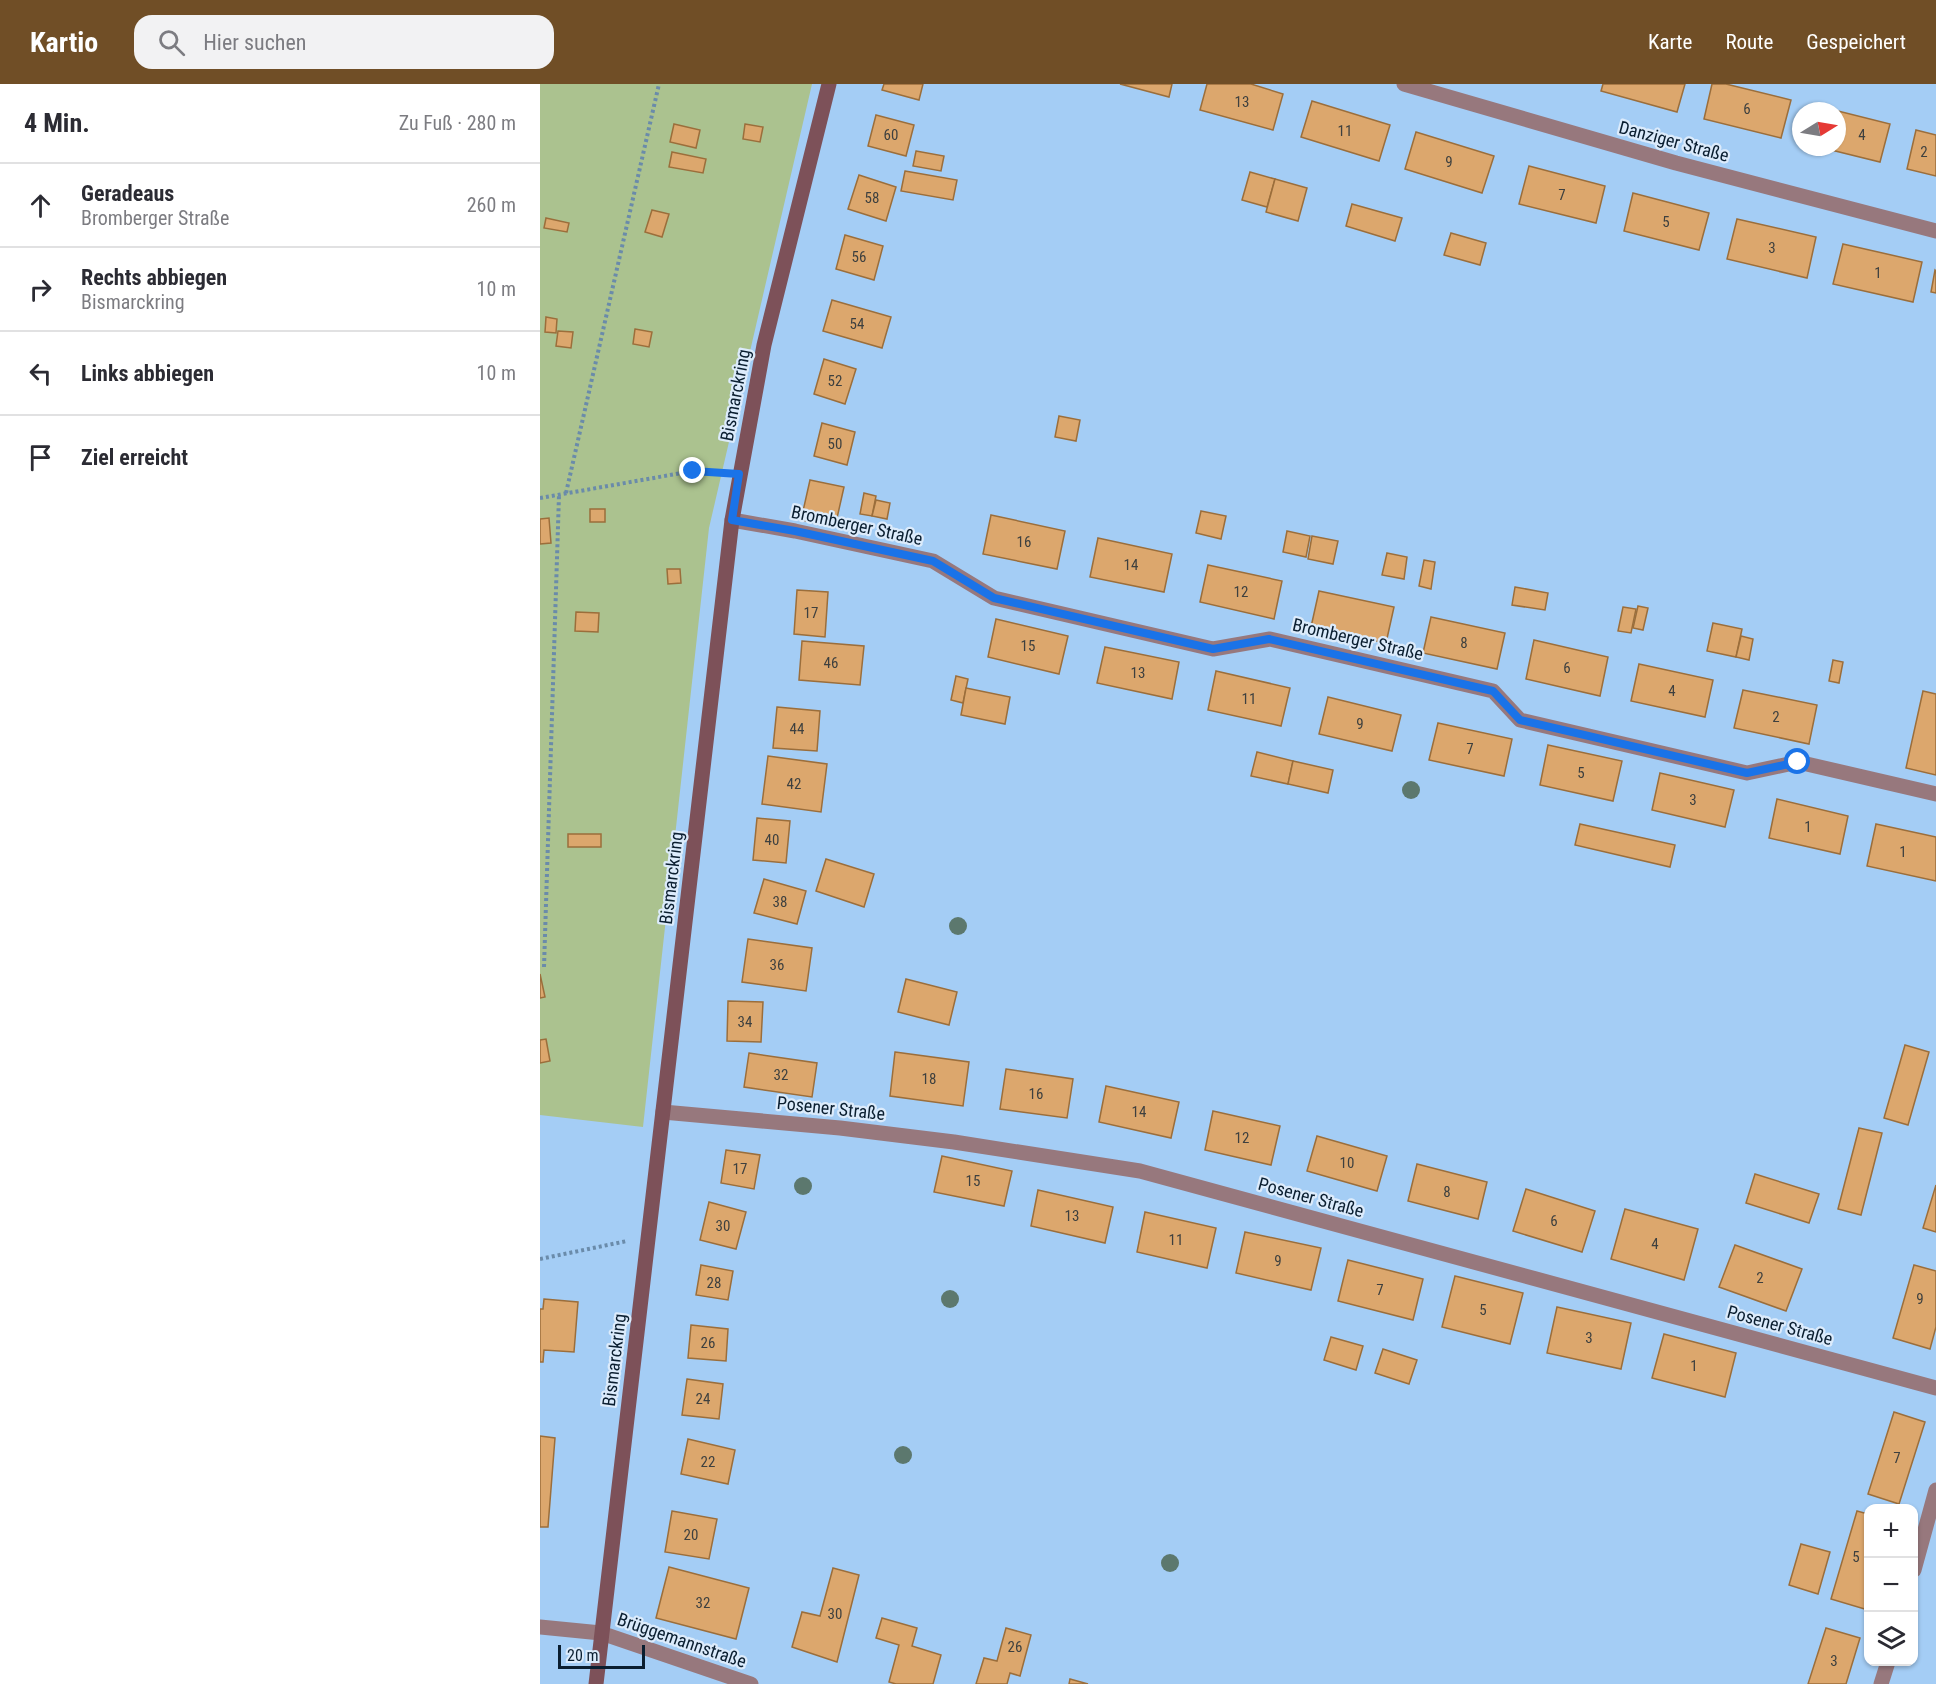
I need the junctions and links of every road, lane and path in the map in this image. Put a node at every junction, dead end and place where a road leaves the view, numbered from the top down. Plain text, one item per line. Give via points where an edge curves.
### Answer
1 (659, 84) edge
2 (829, 84) edge
3 (1404, 84) edge
4 (1936, 231) edge
5 (739, 474) junction
6 (566, 493) junction
7 (559, 495) junction
8 (540, 498) edge
9 (732, 520) junction
10 (1936, 794) edge
11 (544, 967) dead end
12 (663, 1112) junction
13 (648, 1243) junction
14 (540, 1259) edge
15 (1936, 1388) edge
16 (1936, 1490) edge
17 (1917, 1558) edge
18 (540, 1627) edge
19 (601, 1634) junction
20 (1887, 1666) edge
21 (596, 1684) edge
22 (752, 1684) edge
23 (1881, 1684) edge

1 - 6 path
2 - 5 street, Bismarckring via 764,345
3 - 4 street, Danziger Straße via 1676,163
5 - 6 path via 693,471
5 - 9 street, Bismarckring
6 - 7 path
7 - 8 path
7 - 11 path
9 - 10 street, Bromberger Straße via 933,561 994,598 1213,649 1269,639 1493,691 1520,720 1747,773 1798,762
9 - 12 street, Bismarckring
12 - 13 street, Bismarckring
12 - 15 street, Posener Straße via 852,1129 1140,1171
13 - 14 path via 626,1240
13 - 19 street, Bismarckring
16 - 17 street
18 - 19 street, Brüggemannstraße
19 - 21 street, Bismarckring
19 - 22 street, Brüggemannstraße
20 - 23 street

